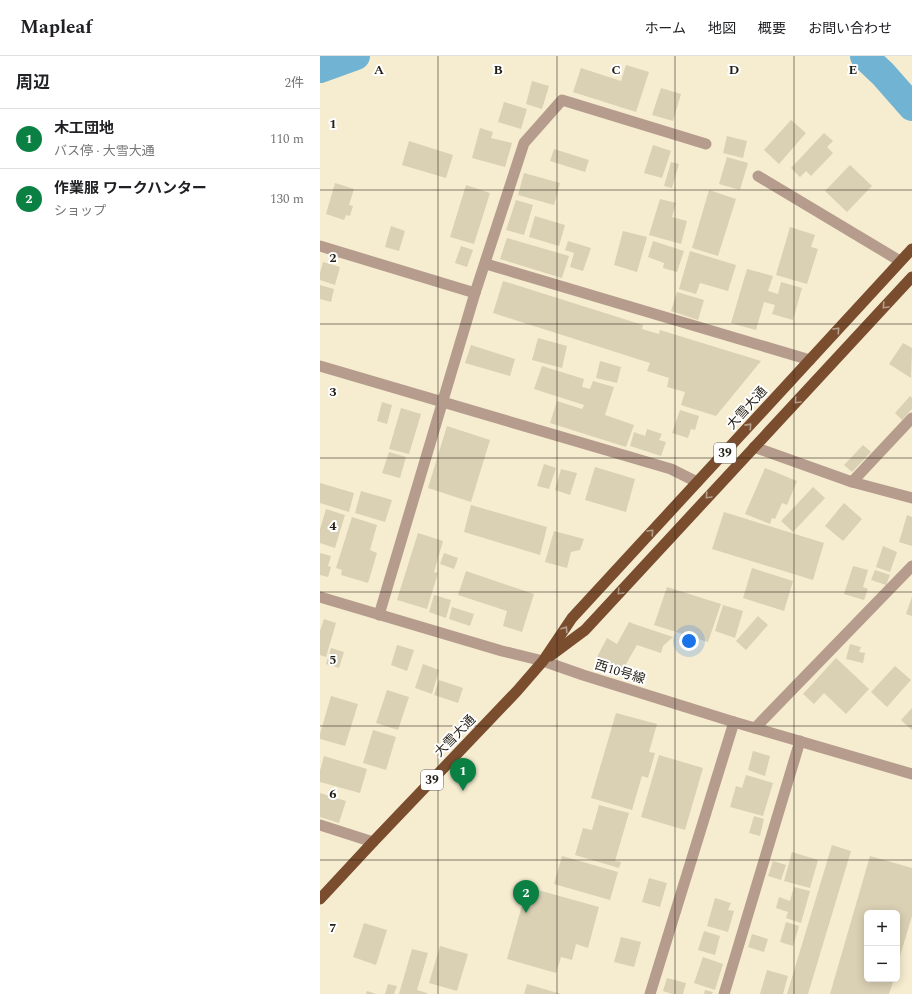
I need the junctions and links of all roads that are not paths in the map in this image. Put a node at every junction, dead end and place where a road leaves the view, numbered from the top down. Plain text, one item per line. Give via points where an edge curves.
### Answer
1 (706, 144) dead end
2 (758, 176) dead end
3 (320, 246) edge
4 (912, 249) edge
5 (900, 262) junction
6 (486, 264) junction
7 (912, 277) edge
8 (475, 293) junction
9 (810, 360) junction
10 (320, 366) edge
11 (442, 402) junction
12 (912, 418) edge
13 (754, 447) junction
14 (697, 482) junction
15 (852, 482) junction
16 (912, 498) edge
17 (912, 566) edge
18 (320, 597) edge
19 (379, 615) junction
20 (543, 661) junction
21 (734, 722) junction
22 (755, 728) junction
23 (800, 741) junction
24 (912, 774) edge
25 (320, 825) edge
26 (373, 842) junction
27 (320, 900) edge
28 (650, 994) edge
29 (724, 994) edge

1 - 6 street via 562,100 524,143
2 - 5 street
3 - 8 street
4 - 5 highway, 大雪大通 / 39
9 -> 5 highway, 大雪大通 / 39
6 - 8 street
6 - 9 street
7 -> 13 highway, 大雪大通 / 39
8 - 11 street
14 -> 9 highway, 大雪大通 / 39
10 - 11 street
11 - 14 street via 671,470
11 - 19 street
12 - 15 street
13 - 15 street
13 -> 20 highway, 大雪大通 / 39 via 585,630
20 -> 14 highway, 大雪大通 / 39 via 572,618
15 - 16 street
17 - 22 street
18 - 19 street, 西10号線
19 - 20 street, 西10号線
20 - 21 street, 西10号線
20 - 26 highway, 大雪大通 / 39
21 - 22 street, 西10号線
21 - 28 street
22 - 23 street, 西10号線
23 - 24 street, 西10号線
23 - 29 street
25 - 26 street
26 - 27 highway, 大雪大通 / 39

